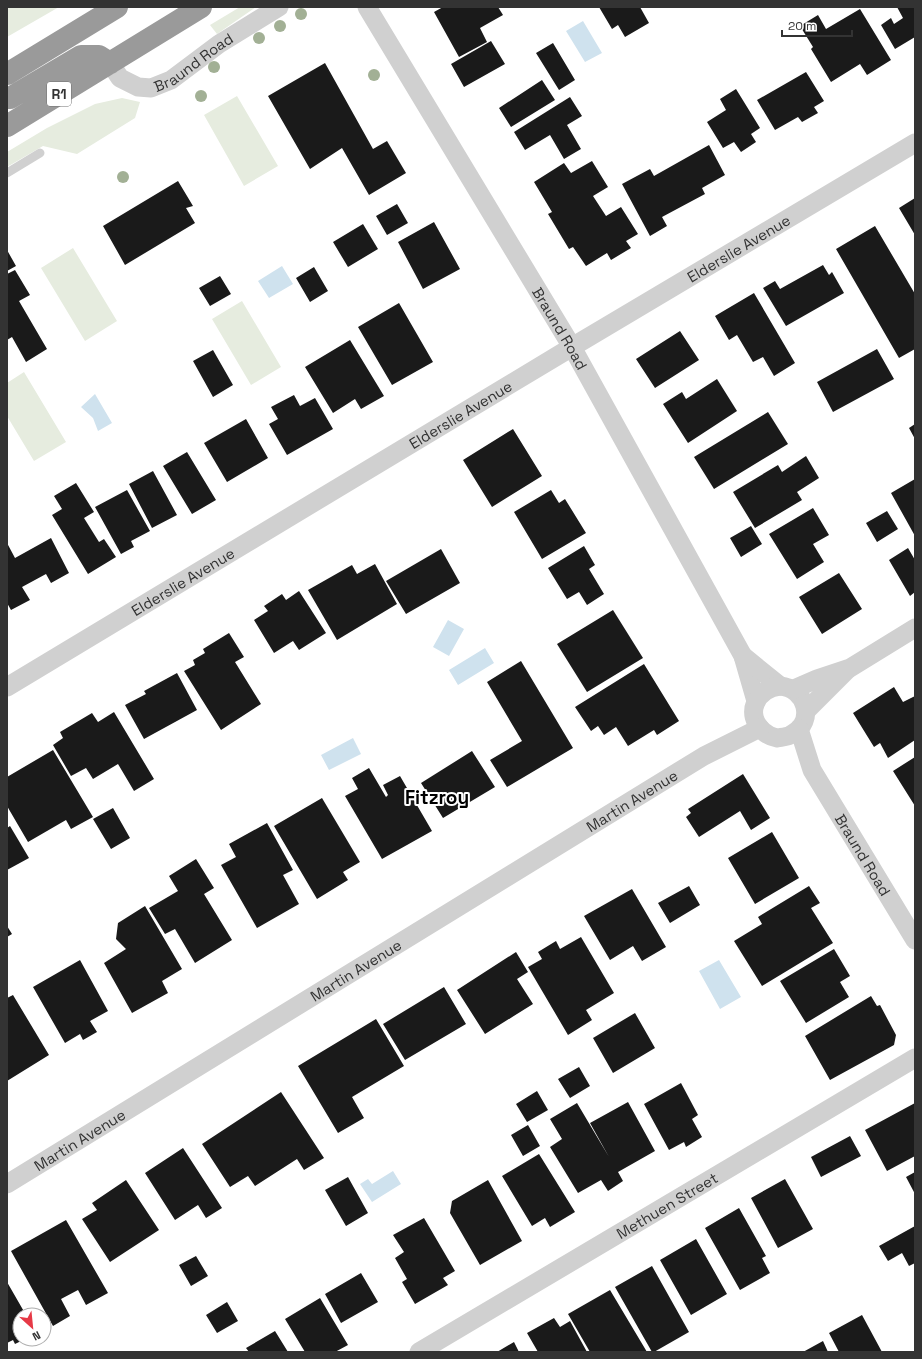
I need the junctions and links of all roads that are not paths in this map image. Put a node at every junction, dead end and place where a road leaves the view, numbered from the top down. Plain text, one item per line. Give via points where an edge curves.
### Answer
1 (117, 7) edge
2 (201, 7) edge
3 (279, 7) edge
4 (367, 7) edge
5 (110, 63) junction
6 (7, 74) edge
7 (7, 98) edge
8 (7, 126) edge
9 (915, 143) edge
10 (40, 153) dead end
11 (7, 174) edge
12 (572, 347) junction
13 (915, 628) edge
14 (743, 656) junction
15 (850, 668) junction
16 (7, 687) edge
17 (787, 688) junction
18 (806, 711) junction
19 (757, 714) junction
20 (799, 729) junction
21 (777, 738) junction
22 (812, 770) junction
23 (915, 940) edge
24 (915, 1058) edge
25 (7, 1184) edge
26 (418, 1352) edge

1 - 6 highway
2 - 5 highway, R1
3 - 5 street, Braund Road via 219,44 171,80 151,88 138,88 120,78
4 - 12 street, Braund Road
5 - 7 highway via 99,56 81,56
5 - 8 highway, R1
9 - 12 street, Elderslie Avenue
10 - 11 lane
12 - 14 street, Braund Road
12 - 16 street, Elderslie Avenue
13 - 15 street
14 - 17 street, Braund Road
14 - 19 street, Braund Road
15 - 17 street
15 - 18 street
17 - 18 street via 800,695
17 - 19 street via 772,687 765,690 760,695
18 - 20 street
19 - 21 street via 764,732
19 - 25 street, Martin Avenue via 704,756
20 - 21 street
20 - 22 street, Braund Road
21 - 22 street, Braund Road
22 - 23 street, Braund Road
24 - 26 street, Methuen Street

